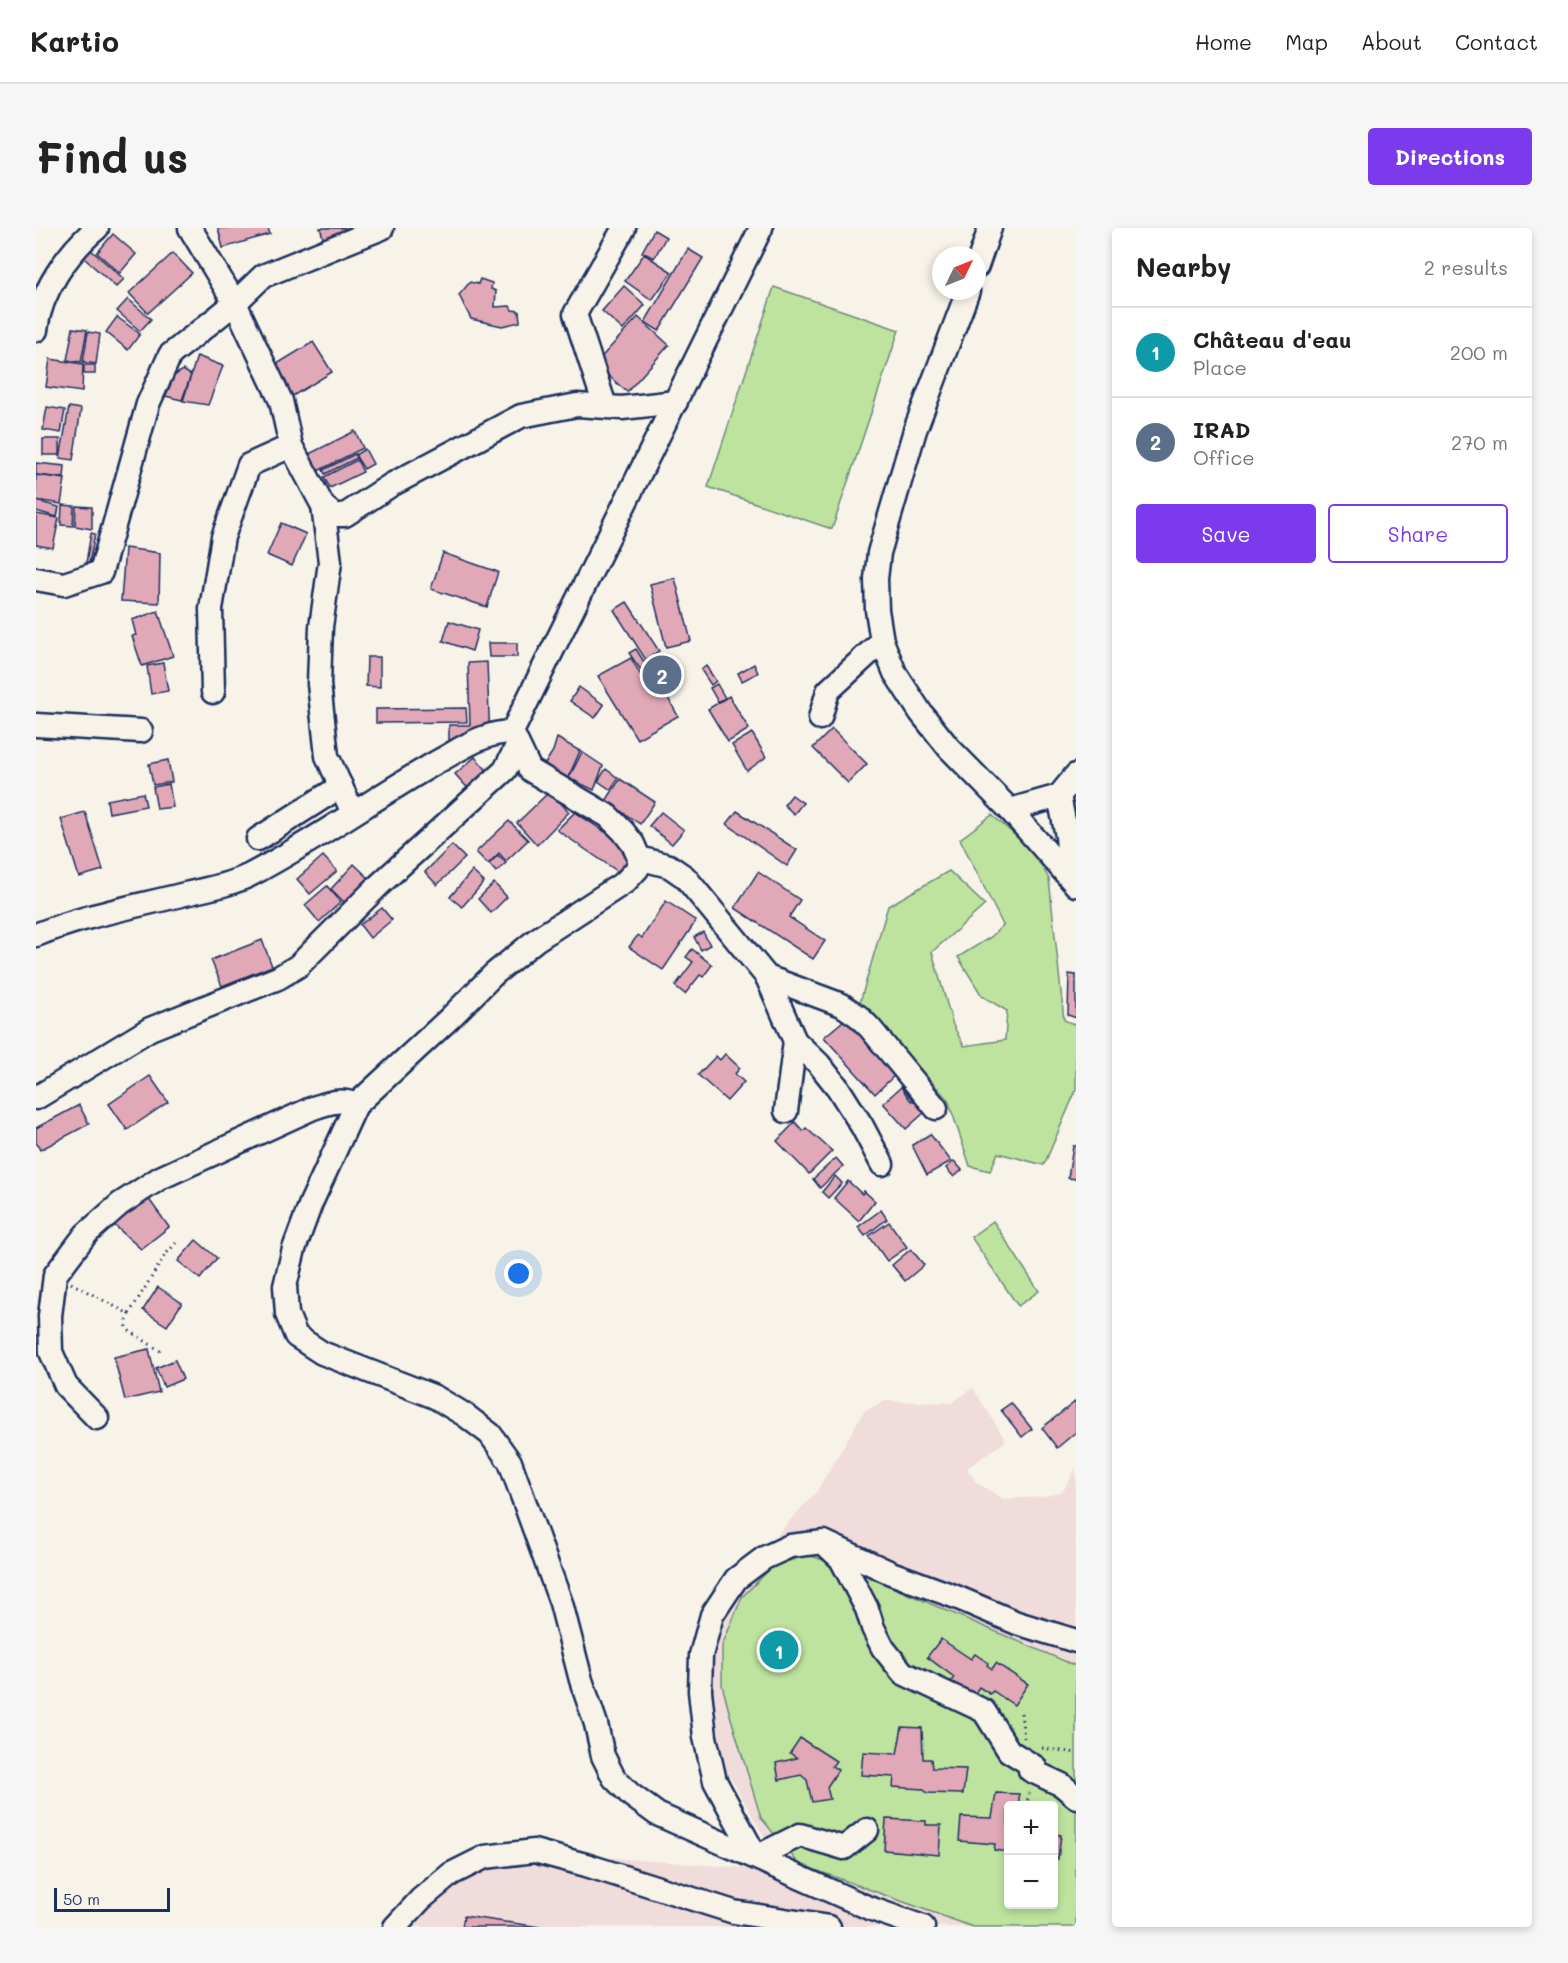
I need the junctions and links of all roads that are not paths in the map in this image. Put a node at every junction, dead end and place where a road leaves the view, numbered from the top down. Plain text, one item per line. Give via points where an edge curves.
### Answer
1 (97, 228) edge
2 (190, 228) edge
3 (382, 228) edge
4 (624, 228) edge
5 (761, 228) edge
6 (990, 228) edge
7 (984, 246) edge
8 (965, 300) edge
9 (235, 303) junction
10 (36, 330) edge
11 (675, 402) junction
12 (605, 406) junction
13 (291, 446) junction
14 (323, 506) junction
15 (36, 579) edge
16 (882, 641) junction
17 (213, 692) dead end
18 (820, 718) dead end
19 (36, 725) edge
20 (141, 731) dead end
21 (515, 739) junction
22 (1076, 775) edge
23 (341, 786) junction
24 (1059, 796) junction
25 (1010, 810) junction
26 (353, 813) junction
27 (258, 839) dead end
28 (639, 858) junction
29 (1073, 881) edge
30 (36, 935) edge
31 (767, 977) junction
32 (795, 1041) junction
33 (36, 1098) edge
34 (356, 1105) junction
35 (936, 1108) dead end
36 (786, 1111) dead end
37 (882, 1164) dead end
38 (97, 1418) dead end
39 (824, 1542) junction
40 (1076, 1641) edge
41 (1076, 1797) edge
42 (867, 1830) dead end
43 (756, 1857) junction
44 (395, 1927) edge
45 (829, 1927) edge
46 (923, 1927) edge

1 - 10 street via 86,237 47,292
2 - 9 street
3 - 9 street via 263,276
4 - 12 street via 575,315
5 - 11 street
6 - 7 street
8 - 16 street via 915,430 879,554 876,609
9 - 13 street via 282,401
9 - 15 street via 170,355 148,404 101,572 64,584
11 - 12 street
11 - 21 street
12 - 14 street via 577,405 521,416 391,485 345,515 334,515
13 - 14 street
13 - 17 street via 249,465 223,537 211,609
14 - 23 street via 330,562 321,627 319,684 327,756
16 - 18 street via 828,691
16 - 25 street via 921,713 949,748
19 - 20 street
21 - 26 street via 498,732 477,740
21 - 28 street via 530,770 608,816 623,831
21 - 33 street via 505,770 379,885 298,966 278,978 150,1029
22 - 24 street
23 - 26 street
23 - 27 street
24 - 25 street
24 - 29 street
25 - 29 street
26 - 30 street via 247,876 105,912
28 - 31 street via 669,866 685,877
28 - 34 street via 638,868 625,882 536,940 494,974
31 - 32 street
31 - 35 street via 842,1005 858,1017
32 - 36 street
32 - 37 street via 838,1088
34 - 38 street via 331,1101 160,1178 120,1204 86,1234 55,1275 51,1352 66,1386
34 - 43 street via 294,1249 285,1286 287,1314 296,1336 322,1353 435,1397 490,1434 510,1462 524,1498 561,1603 603,1756 615,1778 657,1814
39 - 40 street via 1017,1623
39 - 41 street via 841,1559 883,1648 903,1673 984,1711 1009,1751 1035,1767 1030,1770 1062,1785
39 - 43 street via 790,1546 736,1579 712,1615 701,1655 705,1737 715,1781
42 - 43 street via 844,1848 800,1835
43 - 46 street via 869,1908
44 - 45 street via 451,1874 485,1857 534,1851 734,1912

